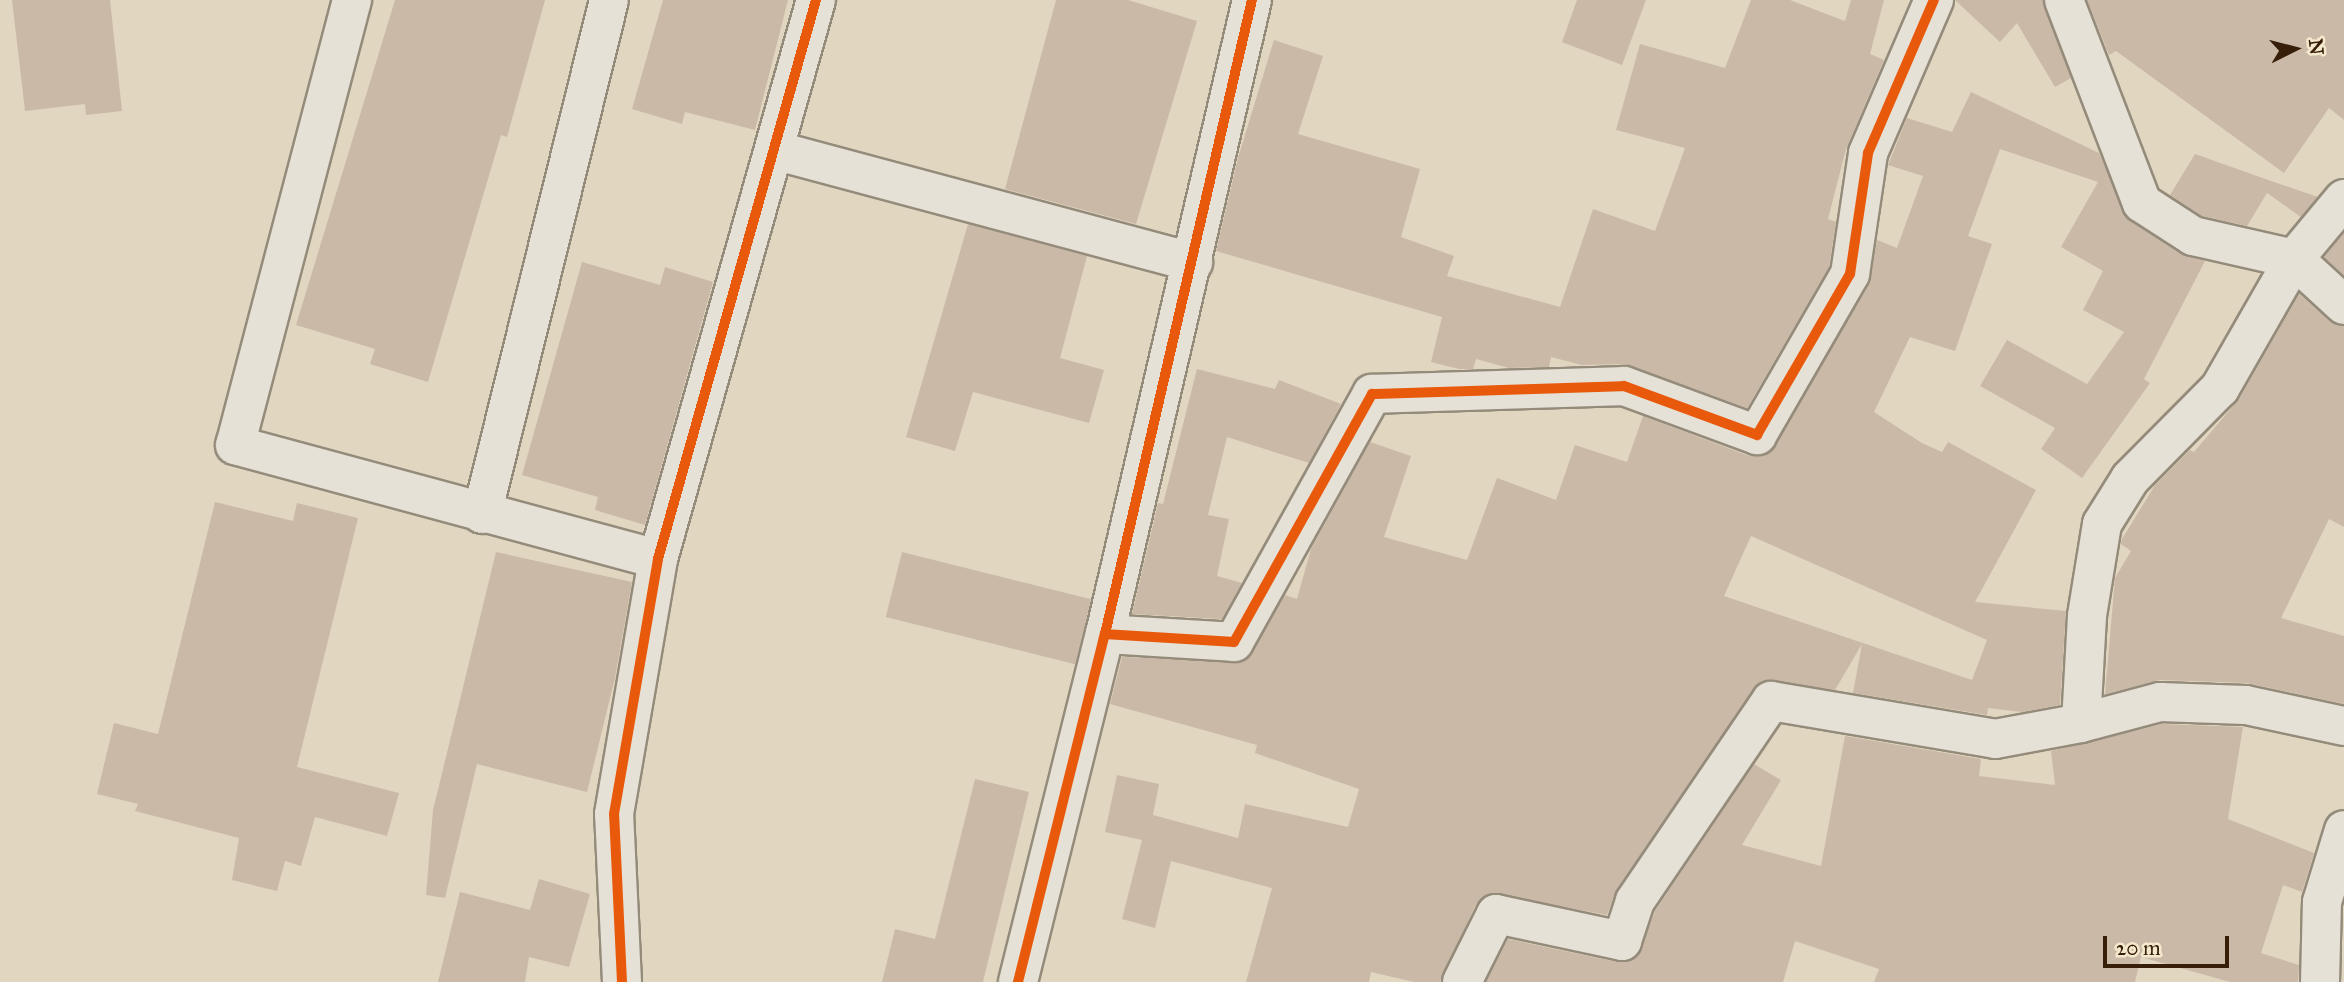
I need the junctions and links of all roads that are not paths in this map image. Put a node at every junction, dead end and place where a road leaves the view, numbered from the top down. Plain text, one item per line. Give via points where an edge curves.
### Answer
1 (352, 0) edge
2 (609, 0) edge
3 (816, 0) edge
4 (1252, 0) edge
5 (1934, 0) edge
6 (2064, 0) edge
7 (774, 150) junction
8 (2344, 199) edge
9 (2294, 259) junction
10 (1193, 262) junction
11 (2344, 305) edge
12 (482, 514) junction
13 (658, 559) junction
14 (1105, 634) junction
15 (2081, 723) junction
16 (2344, 726) edge
17 (2344, 830) edge
18 (622, 982) edge
19 (1018, 982) edge
20 (1462, 982) edge
21 (2319, 982) edge

1 - 12 street via 235,445
2 - 12 street
3 - 7 street
4 - 10 street
5 - 14 street via 1868,153 1850,274 1757,435 1624,386 1371,394 1234,642
6 - 9 street via 2142,203 2193,236
7 - 10 street
7 - 13 street
8 - 9 street
9 - 11 street
9 - 15 street via 2220,388 2130,479 2102,524 2087,616
10 - 14 street
12 - 13 street
13 - 18 street via 614,814
14 - 19 street
15 - 16 street via 2160,702 2246,705
15 - 20 street via 1995,739 1771,701 1635,901 1622,941 1496,914
17 - 21 street via 2322,902

